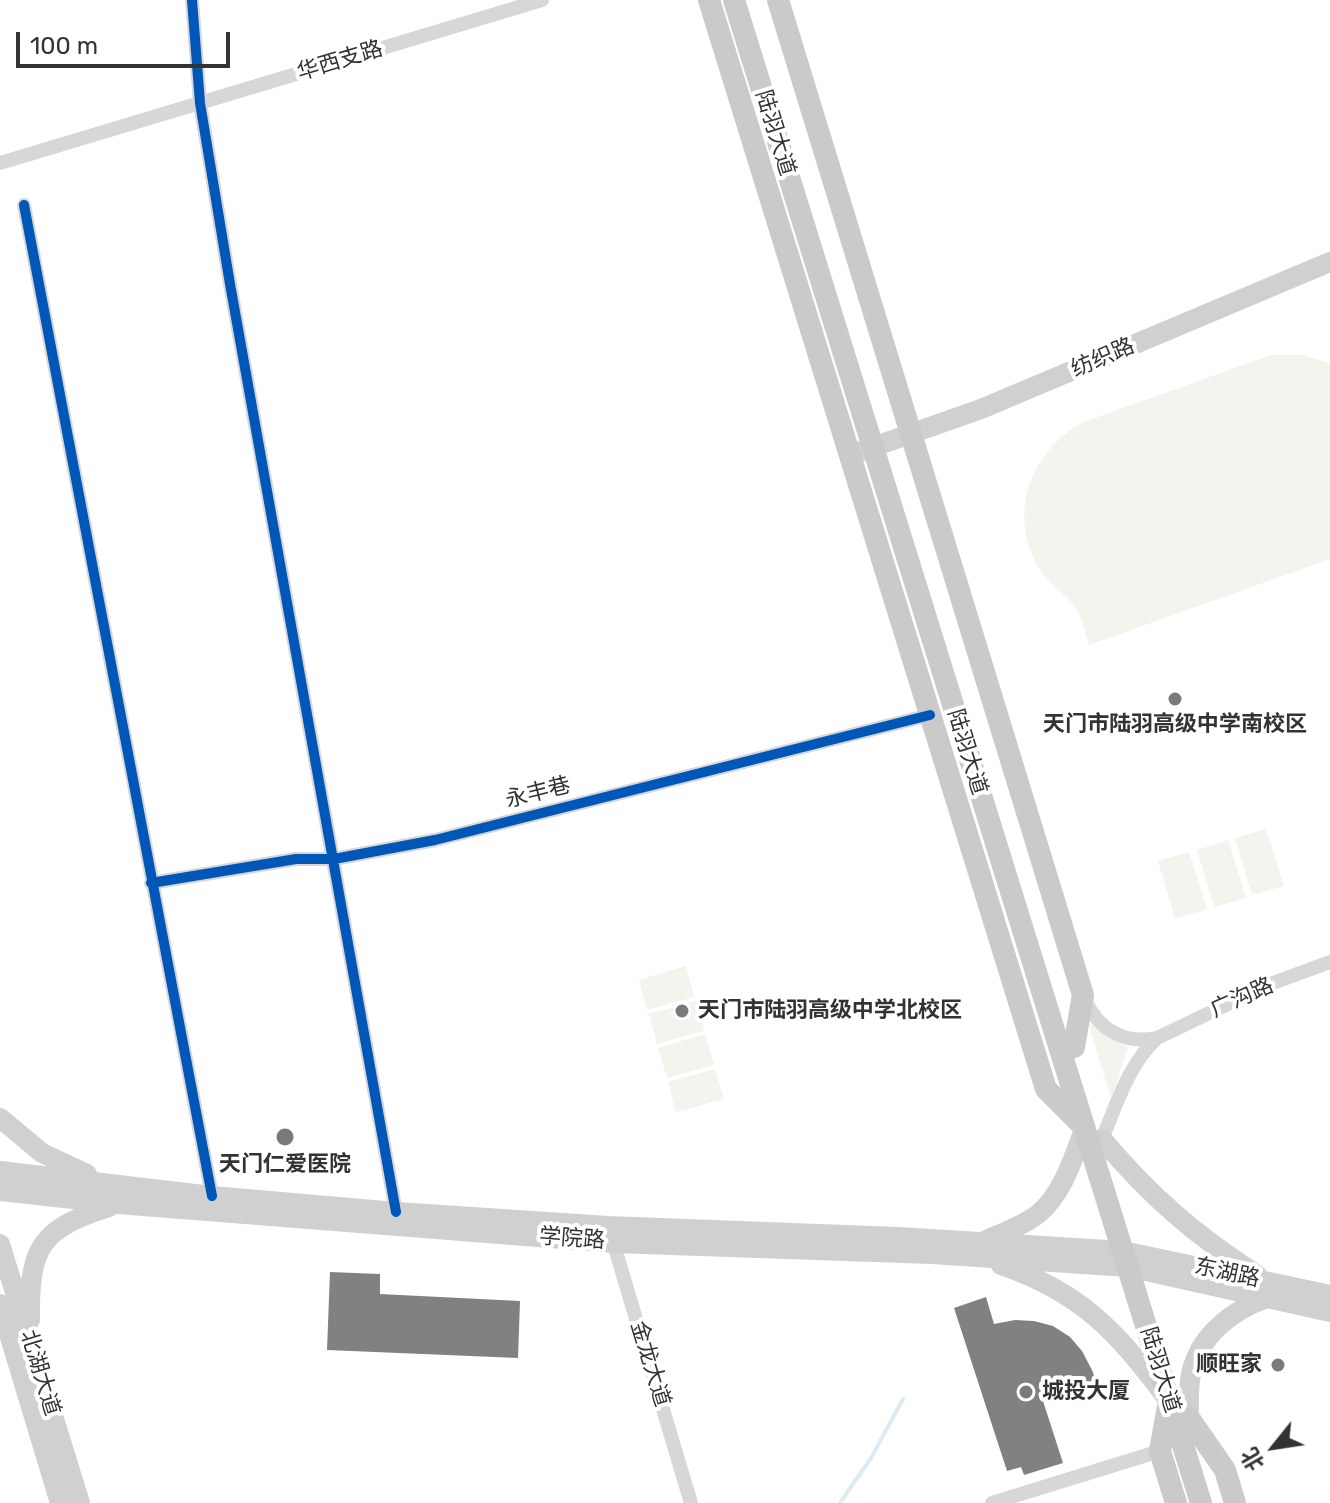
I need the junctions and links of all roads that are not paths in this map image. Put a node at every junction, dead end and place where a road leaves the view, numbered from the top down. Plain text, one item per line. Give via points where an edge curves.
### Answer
1 (192, 0) edge
2 (542, 0) edge
3 (709, 0) edge
4 (734, 0) edge
5 (750, 0) edge
6 (778, 0) edge
7 (200, 103) junction
8 (0, 163) edge
9 (24, 205) dead end
10 (1330, 262) edge
11 (911, 434) junction
12 (880, 445) junction
13 (850, 456) junction
14 (930, 715) junction
15 (334, 859) junction
16 (151, 883) junction
17 (1330, 962) edge
18 (1083, 995) junction
19 (1157, 1038) junction
20 (1074, 1047) junction
21 (0, 1118) edge
22 (1094, 1133) junction
23 (0, 1171) edge
24 (0, 1191) edge
25 (117, 1194) junction
26 (212, 1196) junction
27 (396, 1212) junction
28 (611, 1234) junction
29 (0, 1244) edge
30 (979, 1250) junction
31 (1134, 1261) junction
32 (1267, 1290) junction
33 (1330, 1295) edge
34 (0, 1304) edge
35 (1330, 1312) edge
36 (0, 1325) edge
37 (23, 1348) junction
38 (1169, 1401) junction
39 (1189, 1418) junction
40 (1160, 1451) junction
41 (60, 1503) edge
42 (80, 1503) edge
43 (691, 1503) edge
44 (992, 1503) edge
45 (1176, 1503) edge
46 (1201, 1503) edge
47 (1215, 1503) edge
48 (1235, 1503) edge

1 - 7 street
2 - 7 street, 华西支路
3 - 13 main road
4 - 12 main road, 陆羽大道
5 - 12 main road, 陆羽大道
6 - 11 main road
7 - 8 street, 华西支路
7 - 15 street
9 - 16 street
10 - 11 main road, 纺织路
11 - 12 main road, 纺织路
11 - 18 main road
12 - 13 main road, 纺织路
12 - 20 main road, 陆羽大道
12 - 22 main road, 陆羽大道
13 - 14 main road
14 - 15 street, 永丰巷 via 435,840
14 - 22 main road via 1046,1089
15 - 16 street, 永丰巷 via 296,859
15 - 27 street
16 - 26 street
17 - 19 street, 广沟路
18 - 19 street via 1094,1015 1116,1034 1130,1040
18 - 20 main road
19 - 22 street via 1144,1050
20 - 22 main road, 陆羽大道
21 - 25 main road via 42,1153
22 - 30 main road via 1039,1213
22 - 31 main road, 陆羽大道
22 - 32 main road via 1160,1203
23 - 25 main road, 学院路
24 - 25 main road, 学院路
25 - 26 main road, 学院路
25 - 28 main road, 学院路
25 - 37 main road via 46,1239 30,1276
26 - 27 main road, 学院路
27 - 28 main road, 学院路
28 - 30 main road, 学院路
28 - 43 street, 金龙大道
29 - 37 main road, 北湖大道
30 - 31 main road, 学院路
30 - 38 main road via 1087,1308
31 - 32 main road, 东湖路
31 - 38 main road, 陆羽大道
31 - 39 main road, 陆羽大道
32 - 33 main road, 东湖路
32 - 35 main road, 东湖路
32 - 39 main road via 1225,1320 1195,1358
34 - 37 main road, 北湖大道
36 - 37 main road
37 - 41 main road, 北湖大道
37 - 42 main road, 北湖大道
38 - 40 main road
38 - 46 main road, 陆羽大道
39 - 47 main road, 陆羽大道
39 - 48 main road via 1225,1470
40 - 44 street
40 - 45 main road

